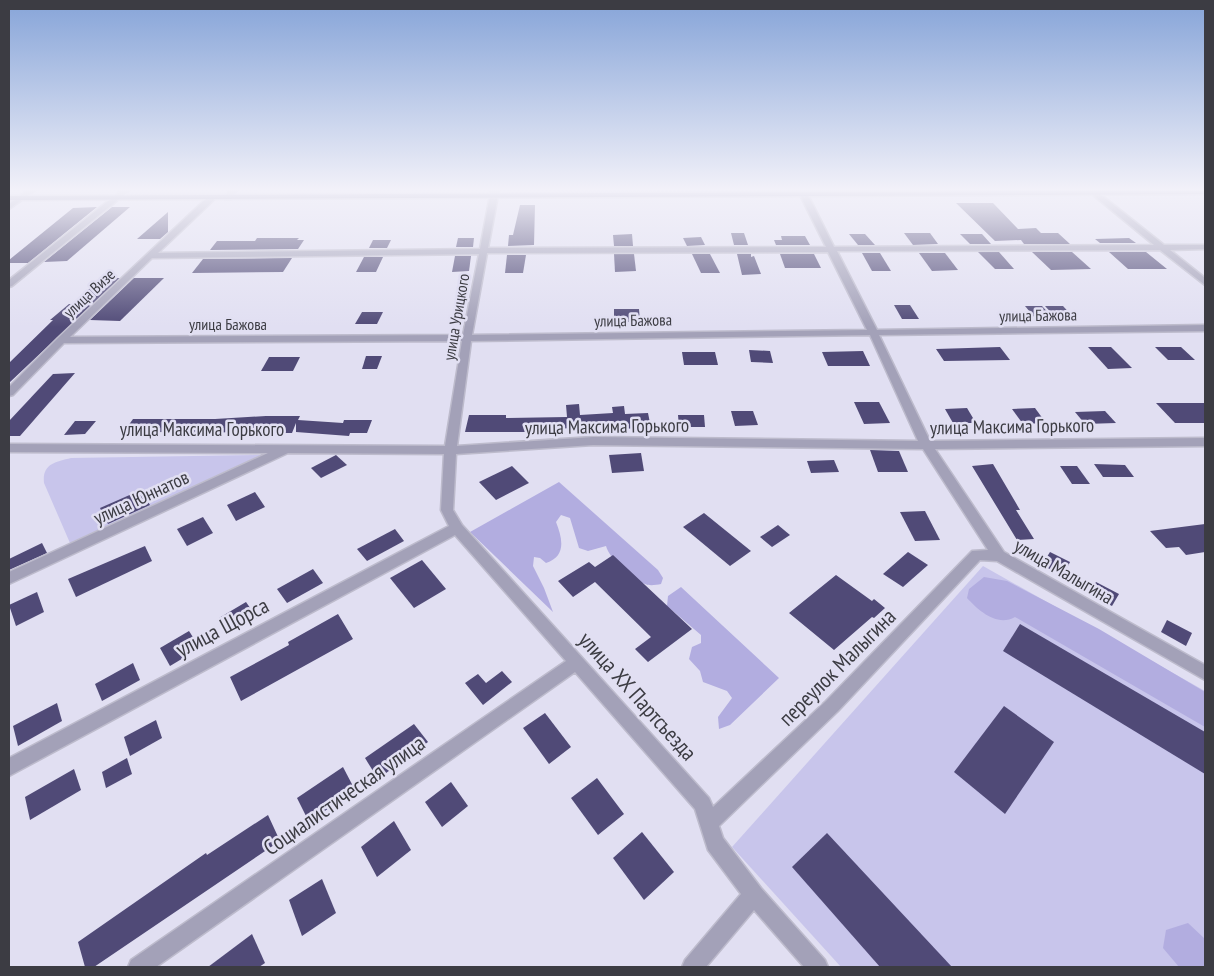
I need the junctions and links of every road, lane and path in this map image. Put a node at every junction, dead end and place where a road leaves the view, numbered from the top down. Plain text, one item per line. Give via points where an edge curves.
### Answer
1 (70, 236) edge
2 (172, 236) edge
3 (485, 236) edge
4 (824, 236) edge
5 (1146, 236) edge
6 (1205, 247) edge
7 (1162, 248) junction
8 (831, 250) junction
9 (482, 251) junction
10 (151, 256) junction
11 (1205, 282) edge
12 (9, 284) edge
13 (1205, 328) edge
14 (873, 332) junction
15 (467, 338) junction
16 (61, 340) junction
17 (9, 393) edge
18 (1205, 442) edge
19 (926, 445) junction
20 (9, 448) edge
21 (289, 448) junction
22 (450, 450) junction
23 (457, 528) junction
24 (1000, 556) junction
25 (9, 578) edge
26 (577, 662) junction
27 (1205, 673) edge
28 (9, 767) edge
29 (709, 823) junction
30 (754, 895) junction
31 (138, 967) edge
32 (692, 967) edge
33 (818, 967) edge

1 - 12 street
2 - 10 street, улица Визе
3 - 9 street, улица Урицкого
4 - 8 street, улица Малыгина
5 - 7 street
6 - 7 street
7 - 8 street
7 - 11 street
8 - 9 street
8 - 14 street, улица Малыгина
9 - 10 street
9 - 15 street, улица Урицкого
10 - 16 street, улица Визе
13 - 14 street, улица Бажова
14 - 15 street, улица Бажова
14 - 19 street, улица Малыгина
15 - 16 street, улица Бажова
15 - 22 street, улица Урицкого
16 - 17 street, улица Визе
18 - 19 street, улица Максима Горького
19 - 22 street, улица Максима Горького via 593,441
19 - 24 street, улица Малыгина
20 - 21 street, улица Максима Горького
21 - 22 street, улица Максима Горького
21 - 25 street, улица Юннатов
22 - 23 street, улица XX Партсъезда via 447,510
23 - 26 street, улица XX Партсъезда
23 - 28 street, улица Щорса
24 - 27 street, улица Малыгина
24 - 29 street, переулок Малыгина via 977,555 832,706
26 - 29 street, улица XX Партсъезда via 704,804
26 - 31 street, Социалистическая улица
29 - 30 street, улица XX Партсъезда via 715,843
30 - 32 street
30 - 33 street, улица XX Партсъезда

